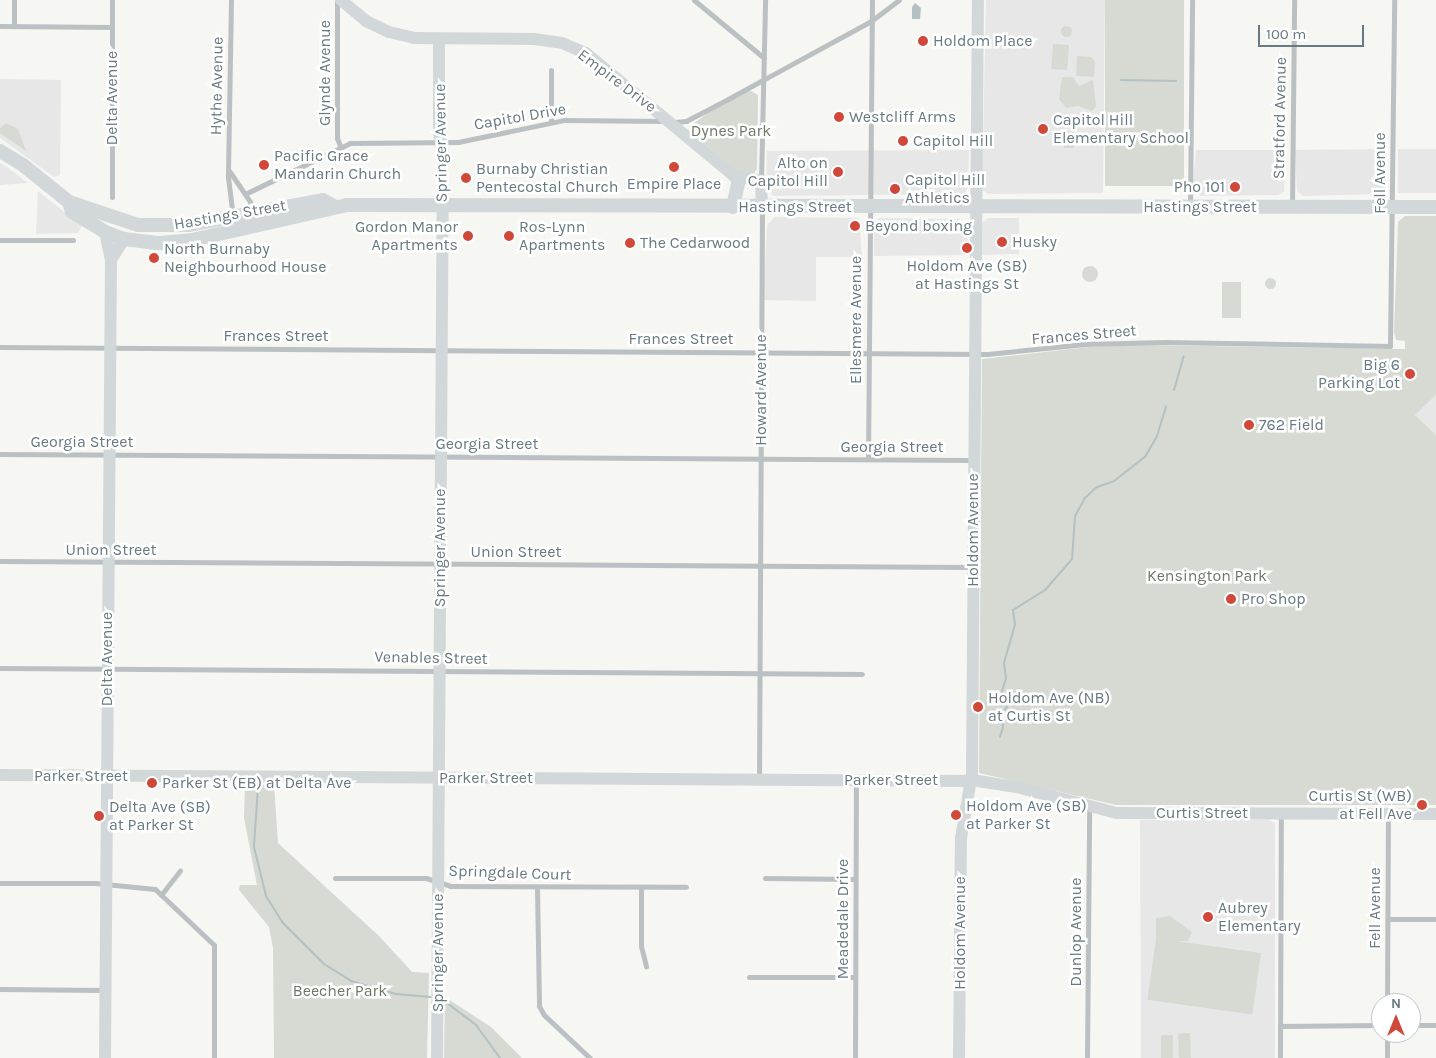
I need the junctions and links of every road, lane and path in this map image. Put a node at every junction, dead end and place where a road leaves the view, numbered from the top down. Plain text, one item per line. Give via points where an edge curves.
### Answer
1 (14, 0) edge
2 (112, 0) edge
3 (231, 0) edge
4 (339, 0) edge
5 (694, 0) edge
6 (765, 0) edge
7 (872, 0) edge
8 (899, 0) edge
9 (978, 0) edge
10 (1192, 0) edge
11 (1294, 0) edge
12 (1394, 0) edge
13 (871, 21) junction
14 (0, 26) edge
15 (14, 26) junction
16 (112, 27) junction
17 (440, 38) junction
18 (764, 58) junction
19 (551, 70) dead end
20 (764, 80) junction
21 (551, 122) junction
22 (671, 122) junction
23 (441, 143) junction
24 (340, 146) junction
25 (0, 151) edge
26 (230, 172) junction
27 (739, 179) junction
28 (761, 181) junction
29 (245, 194) junction
30 (112, 197) dead end
31 (69, 202) junction
32 (334, 206) junction
33 (442, 206) junction
34 (869, 206) junction
35 (975, 206) junction
36 (733, 207) junction
37 (762, 207) junction
38 (1190, 207) junction
39 (1292, 207) junction
40 (1393, 207) junction
41 (1436, 207) edge
42 (250, 212) junction
43 (233, 216) junction
44 (244, 228) junction
45 (105, 232) junction
46 (124, 239) junction
47 (0, 240) edge
48 (73, 240) dead end
49 (111, 260) junction
50 (1390, 346) joint
51 (0, 347) edge
52 (110, 348) junction
53 (442, 349) junction
54 (761, 352) junction
55 (868, 352) junction
56 (974, 353) junction
57 (0, 454) edge
58 (109, 455) junction
59 (441, 456) junction
60 (761, 459) junction
61 (868, 460) junction
62 (973, 460) junction
63 (0, 562) edge
64 (108, 562) junction
65 (441, 564) junction
66 (760, 566) junction
67 (972, 567) junction
68 (0, 668) edge
69 (107, 668) junction
70 (440, 670) junction
71 (759, 673) junction
72 (862, 674) dead end
73 (0, 775) edge
74 (106, 776) junction
75 (439, 778) junction
76 (759, 780) junction
77 (856, 780) junction
78 (971, 781) junction
79 (1089, 806) junction
80 (1281, 814) junction
81 (1388, 814) junction
82 (1436, 814) edge
83 (180, 870) dead end
84 (335, 878) dead end
85 (764, 878) dead end
86 (855, 879) junction
87 (0, 883) edge
88 (438, 883) junction
89 (106, 885) junction
90 (641, 887) junction
91 (686, 887) dead end
92 (537, 888) junction
93 (161, 895) junction
94 (1388, 919) junction
95 (1436, 919) edge
96 (646, 966) dead end
97 (749, 977) dead end
98 (855, 977) junction
99 (0, 989) edge
100 (106, 990) junction
101 (1387, 993) edge
102 (1371, 1025) edge
103 (1421, 1025) edge
104 (1436, 1025) edge
105 (1280, 1026) junction
106 (1387, 1043) edge
107 (105, 1058) edge
108 (214, 1058) edge
109 (437, 1058) edge
110 (590, 1058) edge
111 (855, 1058) edge
112 (959, 1058) edge
113 (1087, 1058) edge
114 (1280, 1058) edge
115 (1387, 1058) edge

1 - 15 street
2 - 16 street, Delta Avenue
3 - 26 street, Hythe Avenue
4 - 17 street, Empire Drive via 366,21 389,32
4 - 24 street, Glynde Avenue via 337,138
5 - 18 street
6 - 18 street, Howard Avenue
7 - 13 street, Ellesmere Avenue
8 - 13 street, Capitol Drive
9 - 35 street, Holdom Avenue
10 - 38 street
11 - 39 street, Stratford Avenue
12 - 40 street, Fell Avenue
13 - 20 street, Capitol Drive
13 - 34 street, Ellesmere Avenue
14 - 15 street
15 - 16 street
16 - 30 street, Delta Avenue
17 - 22 street, Empire Drive via 534,39 562,43 586,53
17 - 23 street, Springer Avenue
18 - 20 street, Howard Avenue
19 - 21 street
20 - 22 street, Capitol Drive via 686,121
20 - 28 street, Howard Avenue
21 - 22 street, Capitol Drive
21 - 23 street, Capitol Drive
22 - 27 street, Empire Drive
23 - 24 street, Capitol Drive via 357,142
23 - 33 street, Springer Avenue
24 - 29 street, Capitol Drive
25 - 31 main road, Hastings Street
26 - 29 street
26 - 43 street, Hythe Avenue via 228,187
27 - 28 street
27 - 36 main road
28 - 37 street, Howard Avenue
29 - 42 street via 250,202
31 - 43 main road, Hastings Street via 138,226 180,226
31 - 45 main road, Hastings Street via 72,212
32 - 33 main road, Hastings Street
32 - 42 main road, Hastings Street via 323,200
32 - 44 main road, Hastings Street via 324,212
33 - 36 main road, Hastings Street
33 - 53 street, Springer Avenue
34 - 35 main road, Hastings Street
34 - 37 main road, Hastings Street
34 - 55 street, Ellesmere Avenue
35 - 38 main road, Hastings Street
35 - 56 street, Holdom Avenue
36 - 37 main road, Hastings Street
37 - 54 street, Howard Avenue
38 - 39 main road, Hastings Street
39 - 40 main road, Hastings Street
40 - 41 main road, Hastings Street
40 - 50 street, Fell Avenue
42 - 43 main road, Hastings Street
42 - 44 street
44 - 46 main road, Hastings Street via 178,242
45 - 46 main road, Hastings Street
45 - 49 street, Delta Avenue
46 - 49 street
47 - 48 street
49 - 52 street, Delta Avenue
50 - 56 street, Frances Street via 1165,342
51 - 52 street, Frances Street
52 - 53 street, Frances Street
52 - 58 street, Delta Avenue
53 - 54 street, Frances Street
53 - 59 street, Springer Avenue
54 - 55 street, Frances Street
54 - 60 street, Howard Avenue
55 - 56 street, Frances Street
55 - 61 street, Ellesmere Avenue
56 - 62 street, Holdom Avenue
57 - 58 street, Georgia Street
58 - 59 street, Georgia Street
58 - 64 street, Delta Avenue
59 - 60 street, Georgia Street
59 - 65 street, Springer Avenue
60 - 61 street, Georgia Street
60 - 66 street, Howard Avenue
61 - 62 street, Georgia Street
62 - 67 street, Holdom Avenue
63 - 64 street, Union Street
64 - 65 street, Union Street
64 - 69 street, Delta Avenue
65 - 66 street, Union Street
65 - 70 street, Springer Avenue
66 - 67 street, Union Street
66 - 71 street, Howard Avenue
67 - 78 street, Holdom Avenue
68 - 69 street, Venables Street
69 - 70 street, Venables Street
69 - 74 street, Delta Avenue
70 - 71 street, Venables Street
70 - 75 street, Springer Avenue
71 - 72 street, Venables Street
71 - 76 street, Howard Avenue
73 - 74 street, Parker Street
74 - 75 street, Parker Street
74 - 89 street, Delta Avenue
75 - 76 street, Parker Street
75 - 88 street, Springer Avenue
76 - 77 street, Parker Street
77 - 78 street, Parker Street
77 - 86 street, Meadedale Drive
78 - 79 street, Curtis Street via 1017,787
78 - 112 street, Holdom Avenue via 960,838
79 - 80 street, Curtis Street via 1127,813
79 - 113 street, Dunlop Avenue
80 - 81 street, Curtis Street
80 - 105 street
81 - 82 street, Curtis Street
81 - 94 street, Fell Avenue
83 - 93 street
84 - 88 street, Springdale Court via 426,878
85 - 86 street
86 - 98 street, Meadedale Drive
87 - 89 street
88 - 92 street, Springdale Court
88 - 109 street, Springer Avenue
89 - 93 street via 151,888
89 - 100 street, Delta Avenue
90 - 91 street, Springdale Court
90 - 92 street, Springdale Court
90 - 96 street via 641,946
92 - 110 street via 539,1006
93 - 108 street via 214,945
94 - 95 street
94 - 101 street, Fell Avenue
97 - 98 street
98 - 111 street, Meadedale Drive
99 - 100 street
100 - 107 street, Delta Avenue
102 - 105 street
103 - 104 street
105 - 114 street
106 - 115 street

